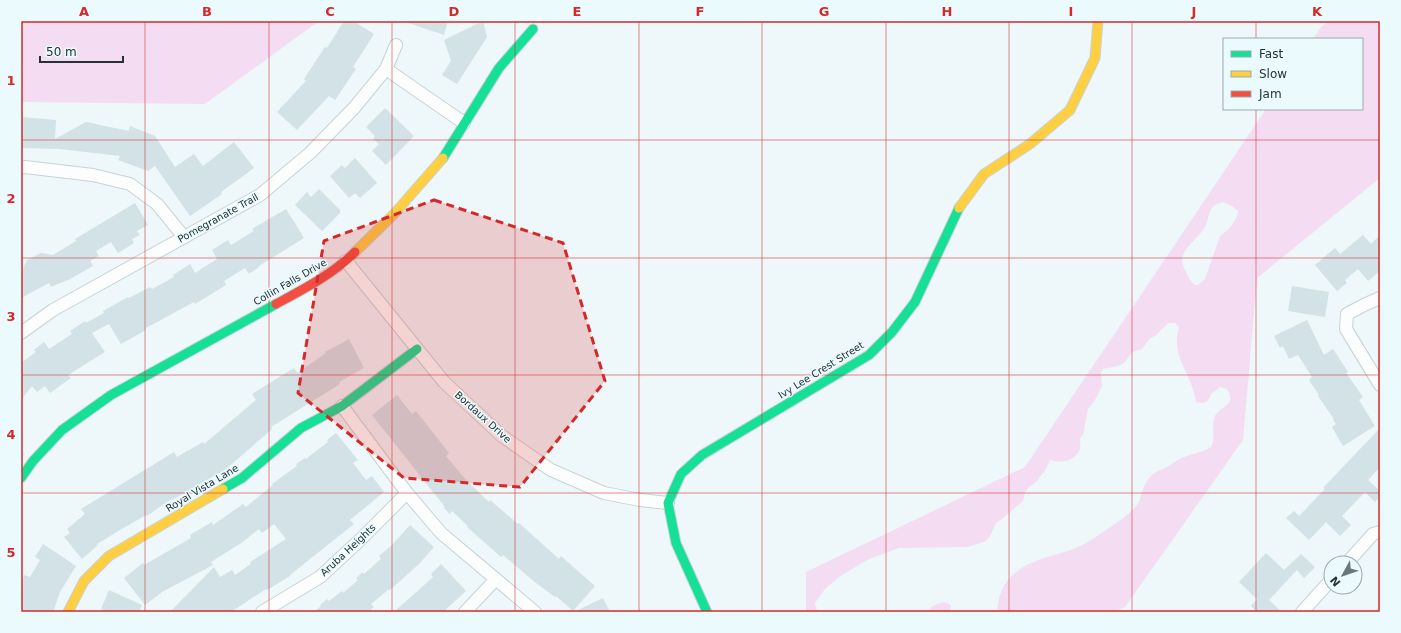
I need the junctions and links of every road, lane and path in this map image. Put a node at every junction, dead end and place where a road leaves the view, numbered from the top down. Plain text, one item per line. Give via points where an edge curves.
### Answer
1 (1098, 21) edge
2 (533, 29) dead end
3 (396, 45) dead end
4 (386, 69) junction
5 (464, 123) junction
6 (21, 168) edge
7 (184, 237) junction
8 (346, 261) junction
9 (1380, 298) edge
10 (21, 333) edge
11 (417, 349) junction
12 (1380, 385) edge
13 (342, 406) junction
14 (21, 478) edge
15 (407, 493) junction
16 (668, 503) junction
17 (1380, 532) edge
18 (1354, 555) edge
19 (496, 579) junction
20 (1323, 589) edge
21 (68, 612) edge
22 (262, 612) edge
23 (465, 612) edge
24 (535, 612) edge
25 (707, 612) edge
26 (1302, 612) edge

1 - 16 street, Ivy Lee Crest Street via 1095,58 1070,110 1030,144 984,174 959,209 915,302 892,332 869,355 702,455 681,474
2 - 5 street, Collin Falls Drive via 499,68
3 - 4 street, Pomegranate Trail
4 - 5 street
4 - 7 street, Pomegranate Trail via 354,108 310,153 260,195
5 - 8 street, Collin Falls Drive via 443,158 394,214
6 - 7 street via 93,175 130,184 158,204
7 - 10 street, Pomegranate Trail via 53,310
8 - 11 street, Bordaux Drive
8 - 14 street, Collin Falls Drive via 316,282 111,395 62,430 33,460
9 - 12 street via 1347,314 1346,329
11 - 13 street, Royal Vista Lane
11 - 16 street, Bordaux Drive via 444,382 502,436 551,470 604,494
13 - 15 street
13 - 21 street, Royal Vista Lane via 301,428 242,478 110,556 84,581
15 - 19 street via 441,533
15 - 22 street, Aruba Heights via 320,577
16 - 25 street via 676,543
17 - 18 street via 1372,534
19 - 23 street
19 - 24 street
20 - 26 street

